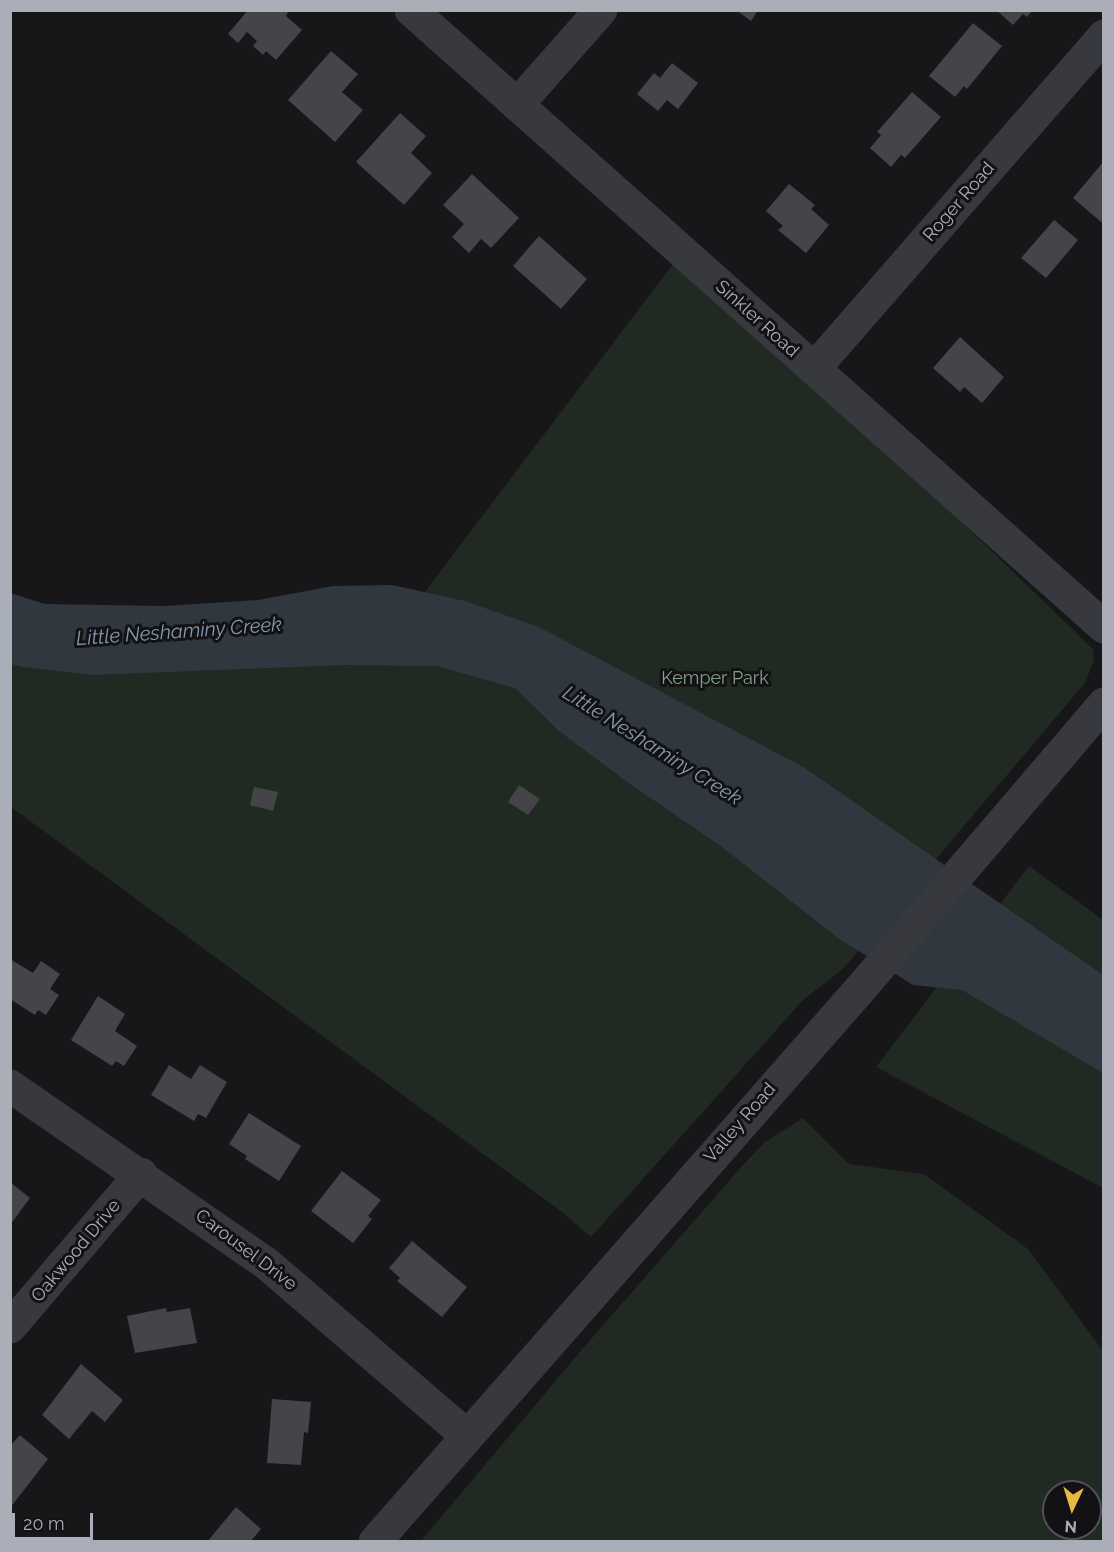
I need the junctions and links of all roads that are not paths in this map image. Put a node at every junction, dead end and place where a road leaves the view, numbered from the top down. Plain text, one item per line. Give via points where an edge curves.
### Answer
1 (411, 10) edge
2 (601, 10) edge
3 (1104, 36) edge
4 (517, 105) junction
5 (814, 369) junction
6 (1104, 627) edge
7 (1104, 704) edge
8 (10, 1086) edge
9 (141, 1174) junction
10 (10, 1328) edge
11 (466, 1435) junction
12 (375, 1542) edge

1 - 4 street, Sinkler Road
2 - 4 street
3 - 5 street, Roger Road
4 - 5 street, Sinkler Road
5 - 6 street, Sinkler Road
7 - 11 street, Valley Road via 862,987
8 - 9 street, Carousel Drive
9 - 10 street, Oakwood Drive
9 - 11 street, Carousel Drive via 267,1264
11 - 12 street, Valley Road

